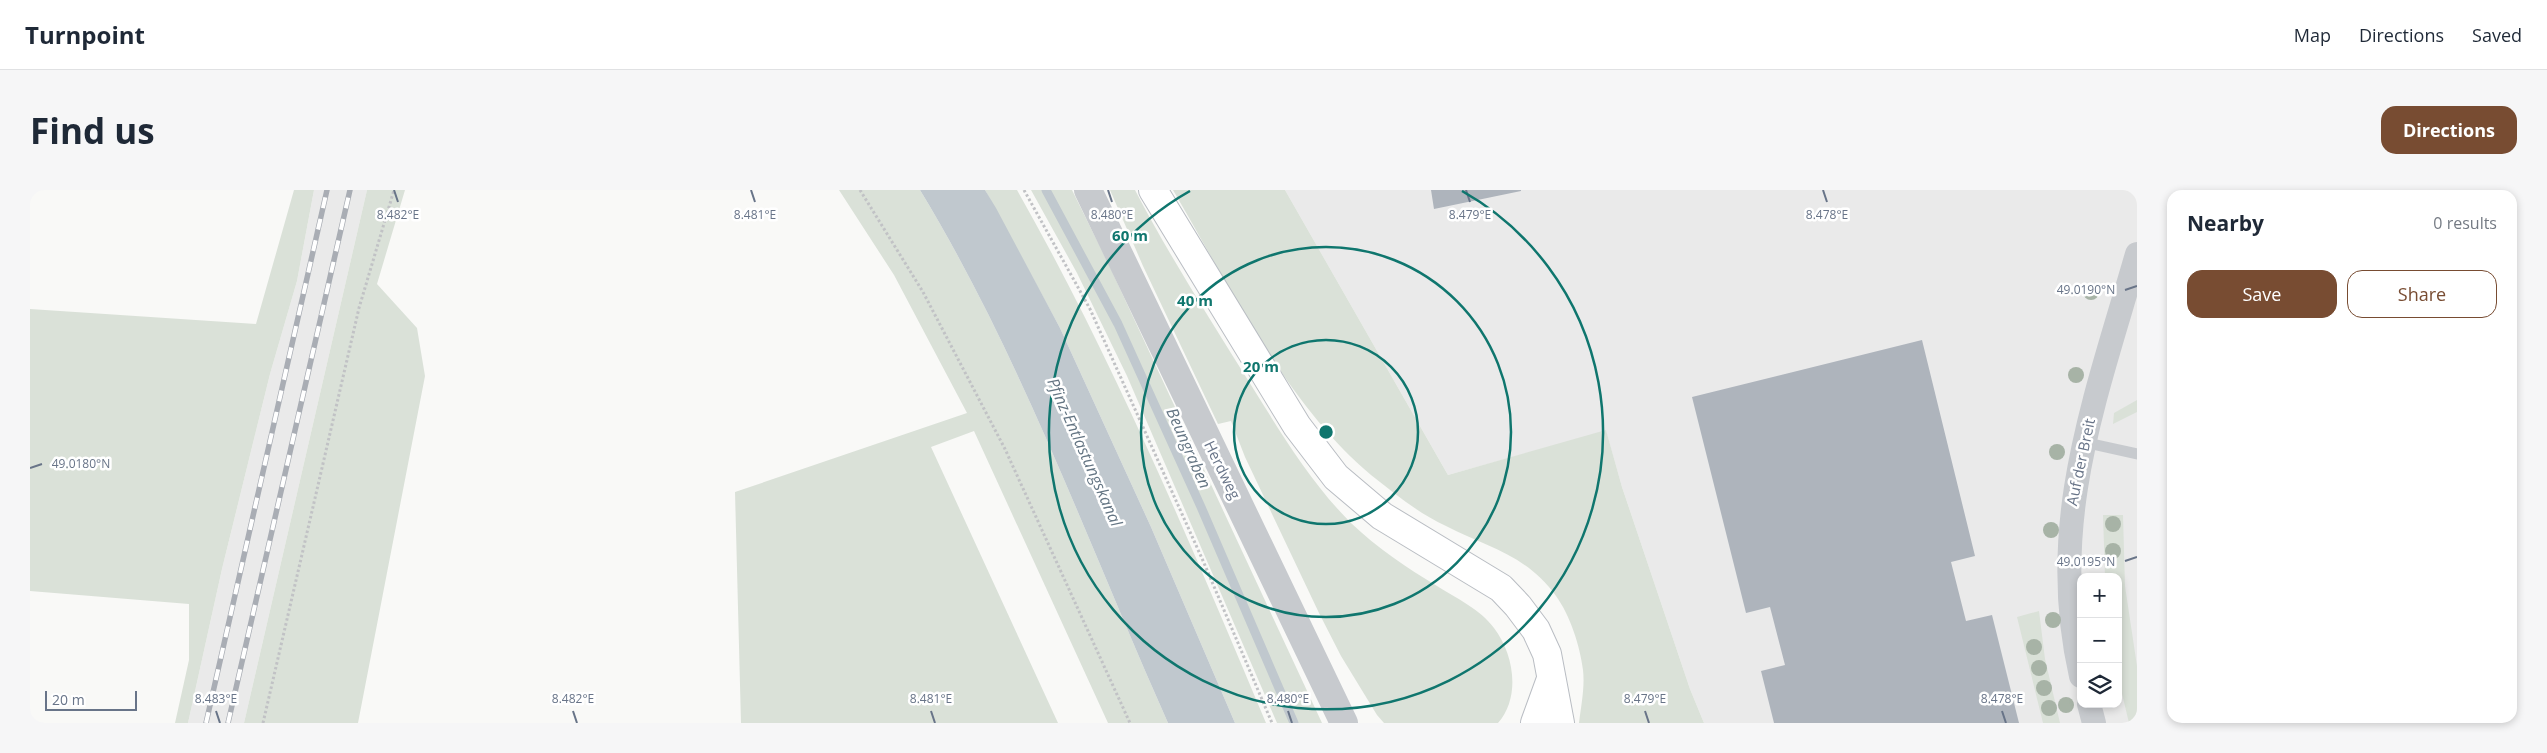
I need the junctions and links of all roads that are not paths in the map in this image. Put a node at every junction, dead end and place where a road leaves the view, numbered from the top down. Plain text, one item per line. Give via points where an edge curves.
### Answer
1 (1088, 190) edge
2 (1153, 190) edge
3 (2136, 264) edge
4 (2083, 442) junction
5 (2137, 454) edge
6 (2079, 663) edge
7 (1551, 678) junction
8 (2089, 708) edge
9 (1344, 723) edge
10 (1535, 723) edge
11 (1560, 723) edge
12 (2094, 723) edge

1 - 9 street, Herdweg
2 - 7 main road via 1297,426 1336,477 1382,516 1502,588 1536,630 1547,654
3 - 4 street, Auf der Breit
4 - 5 lane
4 - 6 street, Auf der Breit via 2071,512 2068,582
7 - 10 main road
7 - 11 main road
8 - 12 street

